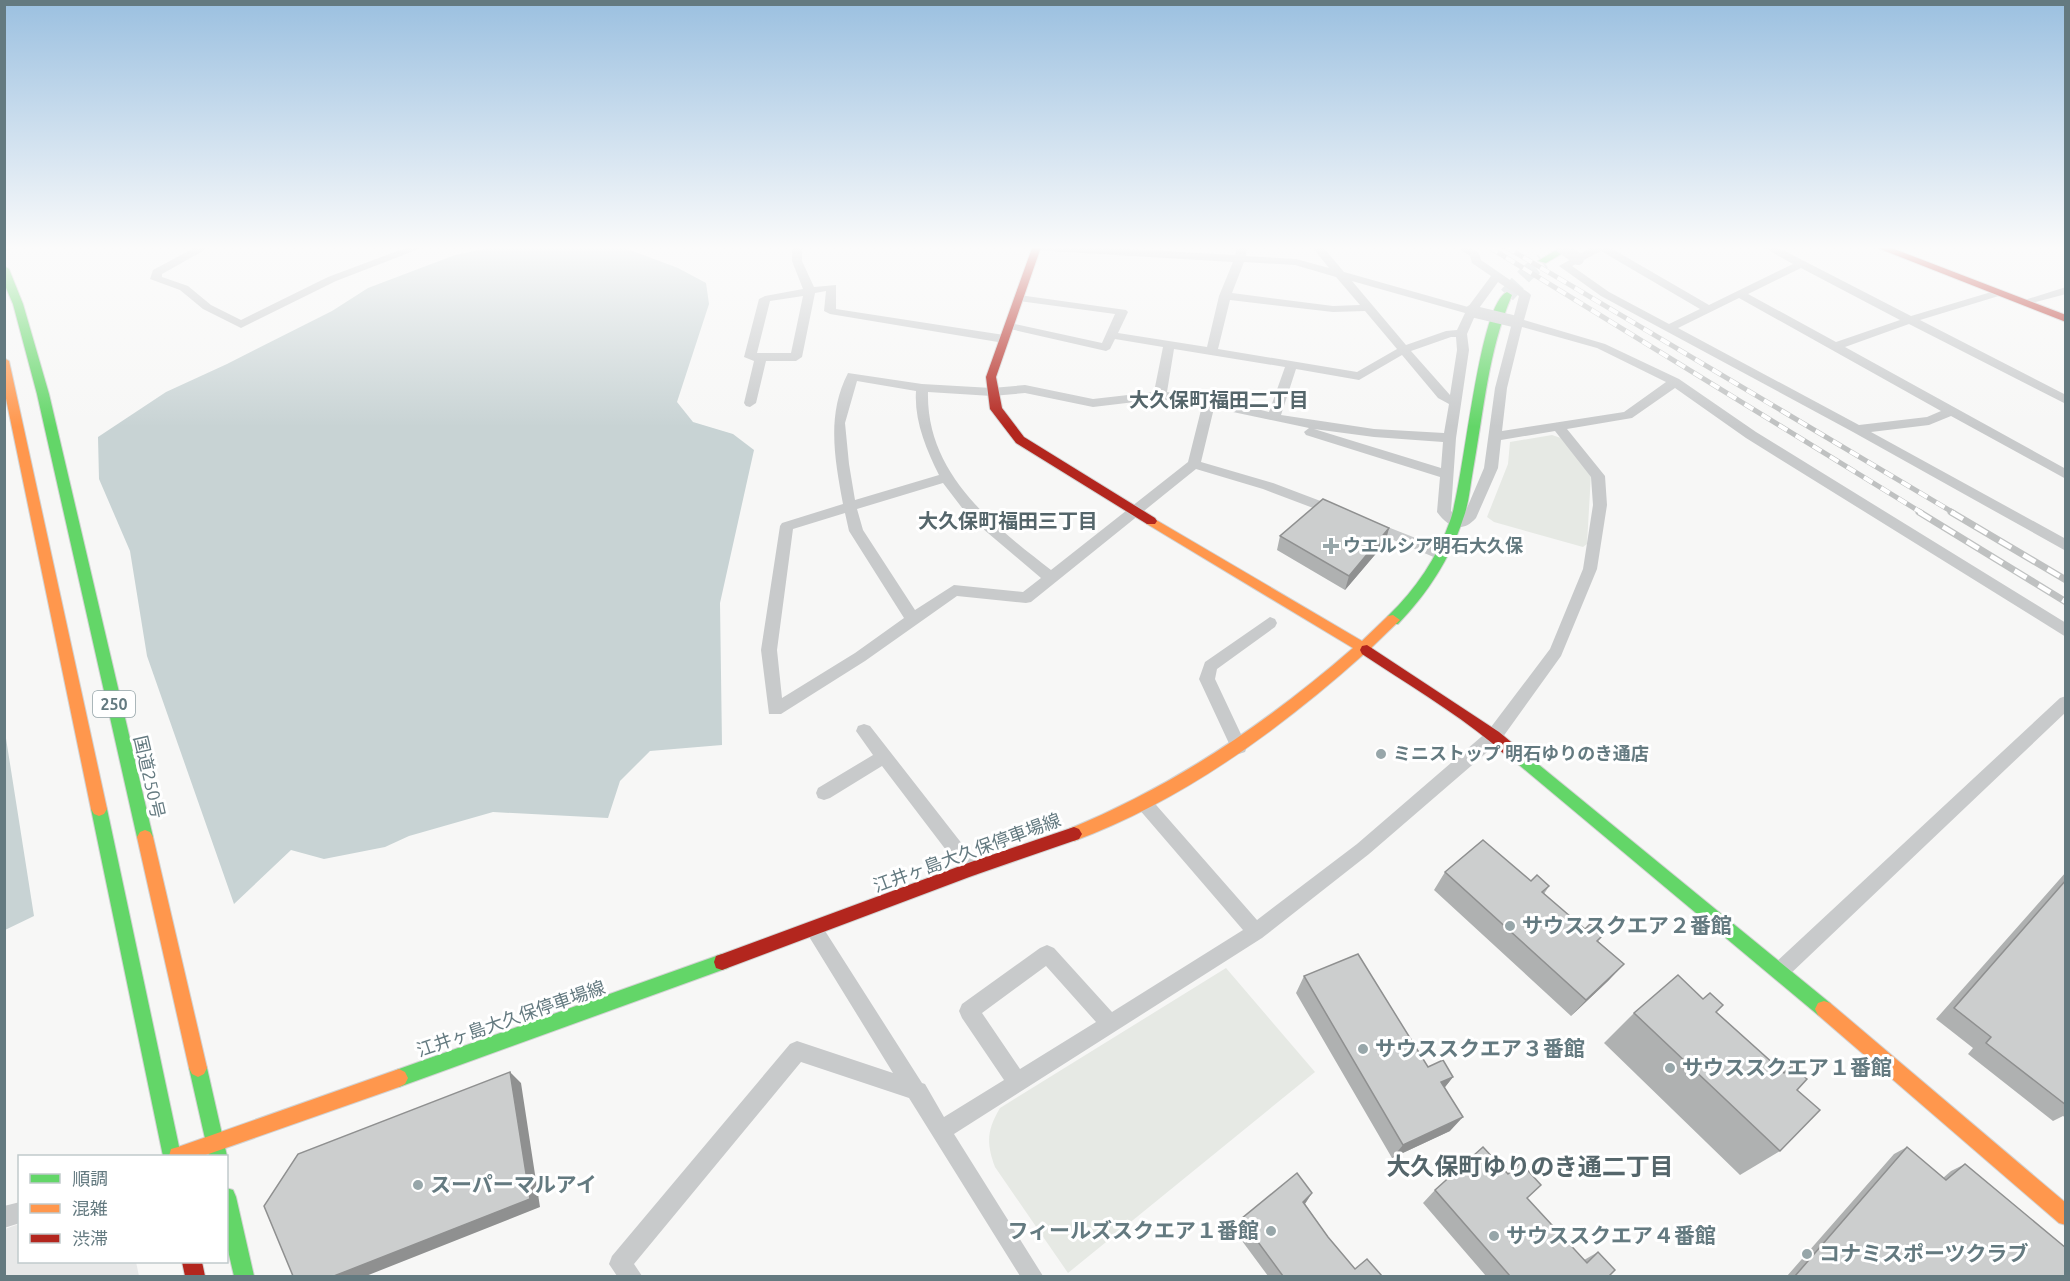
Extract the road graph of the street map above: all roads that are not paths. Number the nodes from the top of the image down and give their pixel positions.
1 (16, 307) edge
2 (207, 307) edge
3 (278, 307) edge
4 (763, 307) edge
5 (807, 307) edge
6 (830, 307) edge
7 (1016, 307) edge
8 (1084, 307) edge
9 (1222, 307) edge
10 (1315, 307) edge
11 (1456, 307) edge
12 (1474, 307) edge
13 (1502, 307) tunnel mouth
14 (1522, 307) tunnel mouth
15 (1629, 307) edge
16 (1704, 307) edge
17 (1712, 307) edge
18 (1762, 307) edge
19 (1882, 307) edge
20 (1948, 307) edge
21 (2036, 307) edge
22 (1369, 308) joint
23 (1708, 309) junction
24 (1471, 311) junction
25 (2066, 319) edge
26 (1517, 322) junction
27 (1911, 322) junction
28 (1669, 328) junction
29 (1007, 332) junction
30 (1461, 334) junction
31 (1112, 335) junction
32 (1169, 344) junction
33 (1834, 347) junction
34 (1212, 350) junction
35 (1403, 350) junction
36 (761, 358) junction
37 (4, 361) edge
38 (1293, 364) junction
39 (1675, 382) junction
40 (922, 388) junction
41 (992, 392) junction
42 (1160, 395) junction
43 (2066, 400) edge
44 (1209, 403) junction
45 (750, 404) dead end
46 (1456, 404) junction
47 (1950, 412) junction
48 (1274, 416) junction
49 (1292, 422) junction
50 (1559, 427) junction
51 (1857, 429) junction
52 (1497, 436) junction
53 (1450, 438) junction
54 (1194, 464) junction
55 (2064, 472) edge
56 (1446, 474) junction
57 (944, 478) junction
58 (850, 508) junction
59 (1136, 512) junction
60 (1456, 524) junction
61 (2066, 546) edge
62 (1441, 554) junction
63 (1050, 577) junction
64 (912, 619) junction
65 (1270, 622) dead end
66 (2066, 631) edge
67 (1364, 648) junction
68 (2066, 702) edge
69 (864, 731) dead end
70 (1494, 735) junction
71 (1239, 747) junction
72 (884, 758) junction
73 (824, 793) dead end
74 (1144, 803) junction
75 (971, 869) junction
76 (814, 929) junction
77 (1256, 932) junction
78 (1780, 971) junction
79 (1110, 1024) junction
80 (1017, 1082) junction
81 (918, 1091) junction
82 (942, 1130) junction
83 (214, 1142) junction
84 (172, 1155) edge
85 (181, 1155) edge
86 (218, 1155) edge
87 (228, 1206) edge
88 (2066, 1216) edge
89 (244, 1276) edge
90 (631, 1276) edge
91 (1032, 1276) edge

1 - 83 main road, 国道250号 / 250
2 - 3 street
4 - 36 street
5 - 36 street
6 - 29 street
7 - 29 main road
8 - 31 street
9 - 34 street
10 - 22 street
11 - 24 street
12 - 24 street
13 - 60 main road, 江井ヶ島大久保停車場線
14 - 26 street
15 - 28 street
16 - 23 street
17 - 23 street
18 - 33 street
19 - 27 street
20 - 27 street
21 - 25 main road
22 - 35 street
23 - 28 street
24 - 26 street, bridge
24 - 30 street
26 - 39 street
26 - 52 street
27 - 33 street
27 - 43 street
28 - 51 street
29 - 31 street
29 - 41 main road
30 - 35 street
30 - 46 street
31 - 32 street
32 - 34 street
32 - 42 street
33 - 47 street
34 - 38 street
35 - 38 street
35 - 46 street
36 - 45 street
37 - 84 main road, 250
38 - 48 street
39 - 50 street
39 - 66 street
40 - 41 street
40 - 57 street
40 - 58 street
41 - 42 street
41 - 59 main road
42 - 44 street
44 - 48 street
44 - 54 street
46 - 53 street
47 - 51 street
47 - 55 street
48 - 49 street
49 - 53 street
49 - 56 street
50 - 52 street
50 - 70 street
51 - 61 street
52 - 60 street
53 - 56 street
54 - 59 street
54 - 62 street
56 - 60 street
57 - 58 street
57 - 63 street
58 - 64 street
58 - 64 street
59 - 63 street
59 - 67 main road
60 - 62 main road, 江井ヶ島大久保停車場線
62 - 67 main road, 江井ヶ島大久保停車場線
63 - 64 street
65 - 71 street
67 - 70 main road
67 - 71 main road, 江井ヶ島大久保停車場線
68 - 78 street
69 - 72 street
70 - 77 street
70 - 78 main road
71 - 74 main road, 江井ヶ島大久保停車場線
72 - 73 street
72 - 75 street
74 - 75 main road, 江井ヶ島大久保停車場線
74 - 77 street
75 - 76 main road, 江井ヶ島大久保停車場線
76 - 81 street
76 - 83 main road, 江井ヶ島大久保停車場線
77 - 79 street
78 - 88 main road
79 - 80 street
79 - 80 street
80 - 82 street
81 - 82 street
81 - 90 street
82 - 91 street
83 - 85 main road, 江井ヶ島大久保停車場線
83 - 86 main road, 国道250号 / 250
87 - 89 main road

